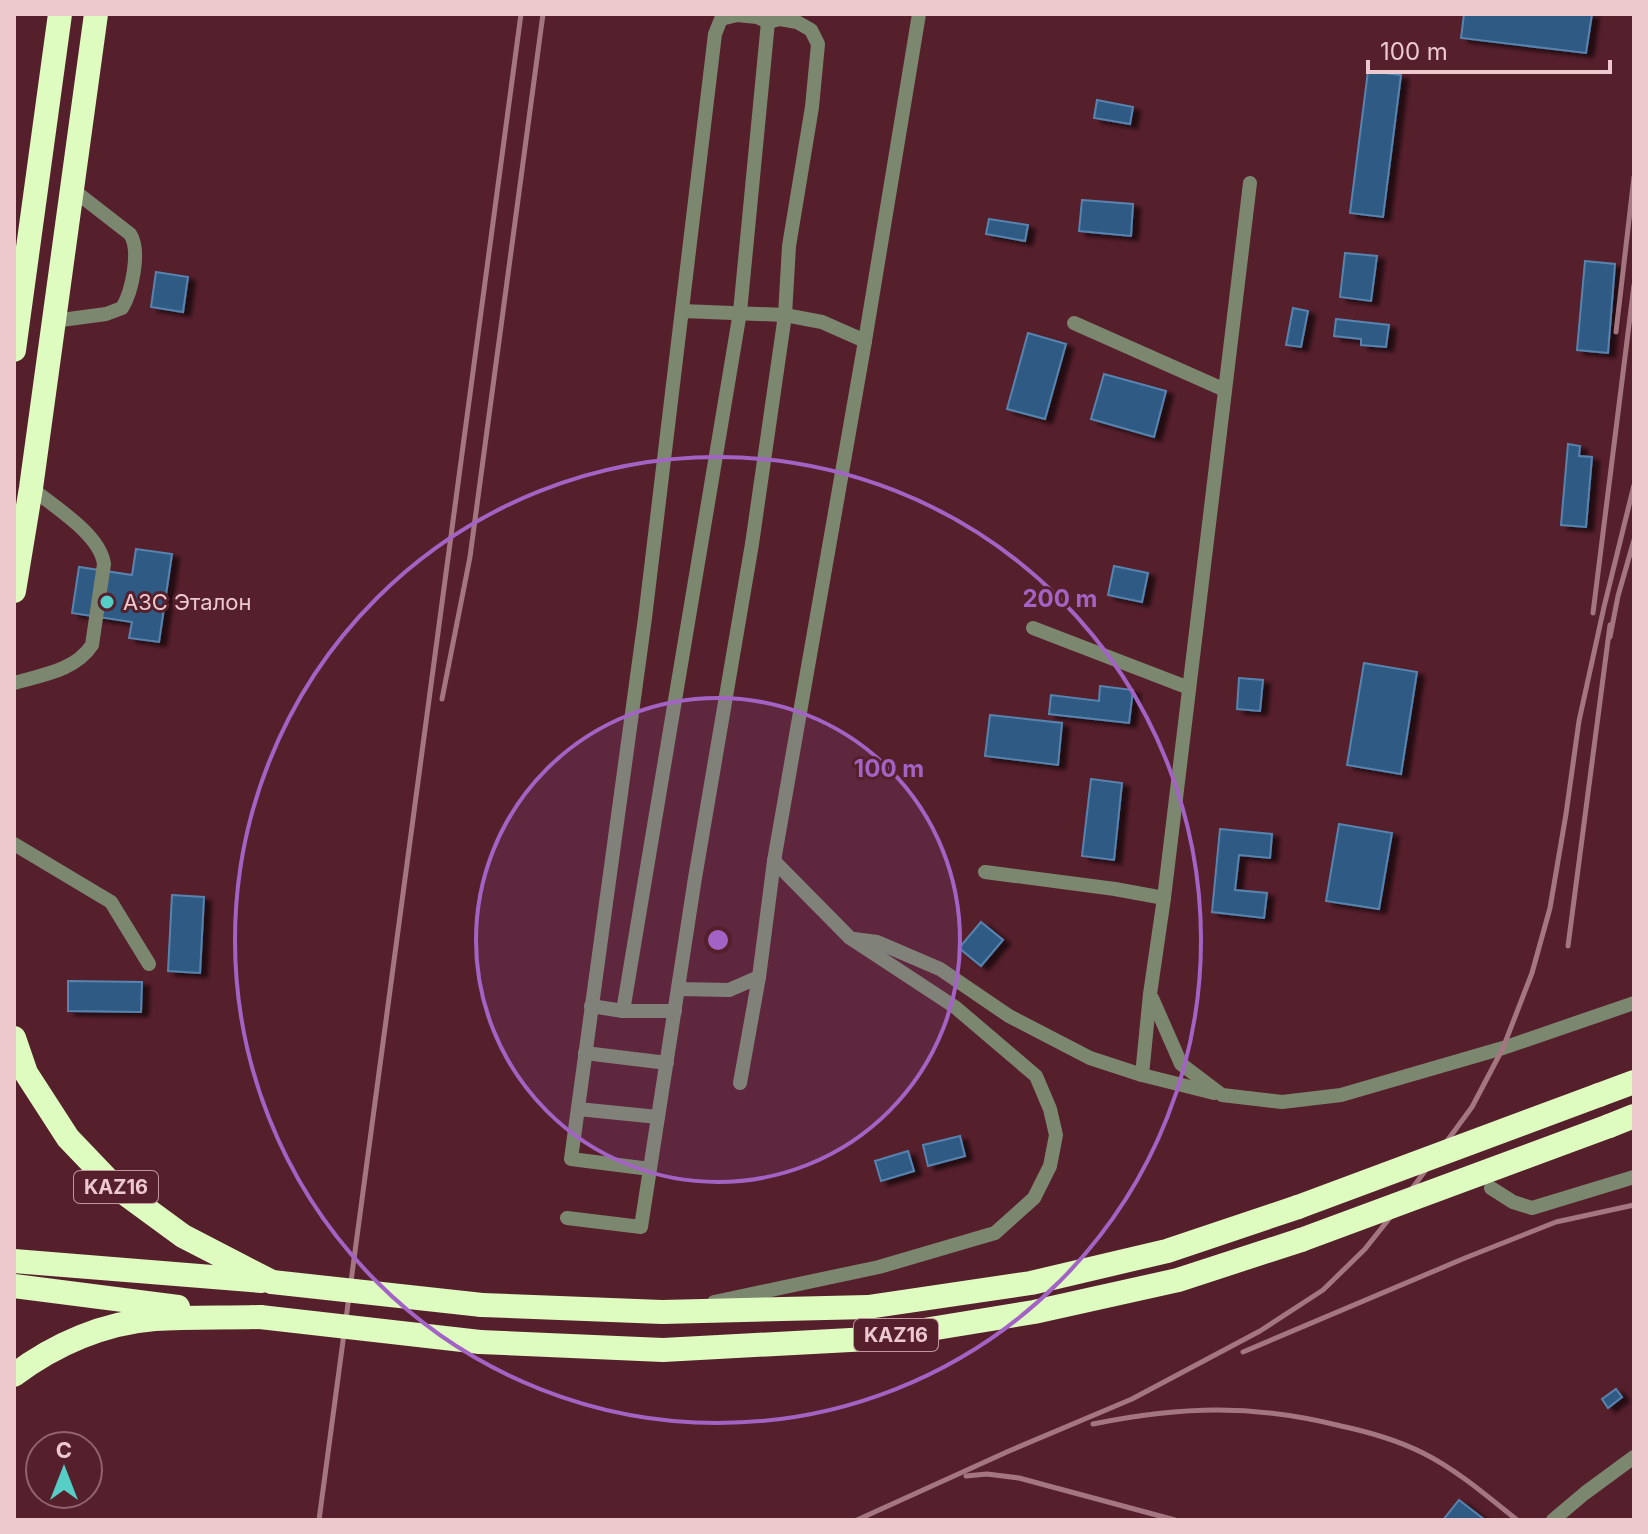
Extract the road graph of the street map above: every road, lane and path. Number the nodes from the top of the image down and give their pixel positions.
1 (60, 14) edge
2 (96, 14) edge
3 (919, 14) edge
4 (768, 22) junction
5 (1250, 183) dead end
6 (72, 189) junction
7 (682, 311) junction
8 (740, 312) junction
9 (785, 315) junction
10 (54, 321) junction
11 (1074, 323) dead end
12 (865, 341) junction
13 (14, 350) edge
14 (1225, 390) junction
15 (31, 488) junction
16 (14, 591) edge
17 (1033, 628) dead end
18 (14, 683) edge
19 (1189, 688) junction
20 (14, 844) edge
21 (774, 861) junction
22 (985, 872) dead end
23 (1164, 898) junction
24 (850, 938) junction
25 (149, 964) dead end
26 (759, 977) junction
27 (678, 989) junction
28 (1150, 994) junction
29 (1634, 1003) edge
30 (591, 1006) junction
31 (623, 1011) junction
32 (675, 1011) junction
33 (14, 1038) edge
34 (585, 1053) junction
35 (667, 1063) junction
36 (1142, 1075) junction
37 (1634, 1082) edge
38 (740, 1083) dead end
39 (1222, 1095) junction
40 (578, 1109) junction
41 (1634, 1116) edge
42 (658, 1117) junction
43 (650, 1169) junction
44 (1634, 1177) edge
45 (1491, 1188) dead end
46 (567, 1218) dead end
47 (14, 1261) edge
48 (272, 1282) junction
49 (14, 1286) edge
50 (662, 1312) junction
51 (260, 1317) junction
52 (14, 1375) edge
53 (1634, 1457) edge
54 (1553, 1520) edge

1 - 13 highway
2 - 6 highway
3 - 12 street
4 - 7 street
4 - 8 street
4 - 9 street
5 - 14 street
6 - 10 highway
6 - 10 street
7 - 8 street
7 - 30 street
8 - 9 street
8 - 31 street
9 - 12 street
9 - 27 street
10 - 15 highway
11 - 14 street
12 - 21 street
14 - 19 street
15 - 16 highway
15 - 18 street
17 - 19 street
19 - 23 street
20 - 25 street
21 - 24 street
21 - 26 street
22 - 23 street
23 - 28 street
24 - 36 street
24 - 50 street
26 - 27 street
26 - 38 street
27 - 32 street
28 - 36 street
28 - 39 street
29 - 39 street
30 - 31 street
30 - 34 street
31 - 32 street
32 - 35 street
33 - 48 highway, KAZ16
34 - 35 street
34 - 40 street
35 - 42 street
36 - 39 street
37 - 50 highway, KAZ16, bridge
40 - 42 street
40 - 43 street
41 - 51 highway, KAZ16, bridge
42 - 43 street
43 - 46 street
44 - 45 street
47 - 48 highway, KAZ16
48 - 50 highway, KAZ16, bridge
49 - 51 highway, KAZ16
51 - 52 highway, KAZ16
53 - 54 street

